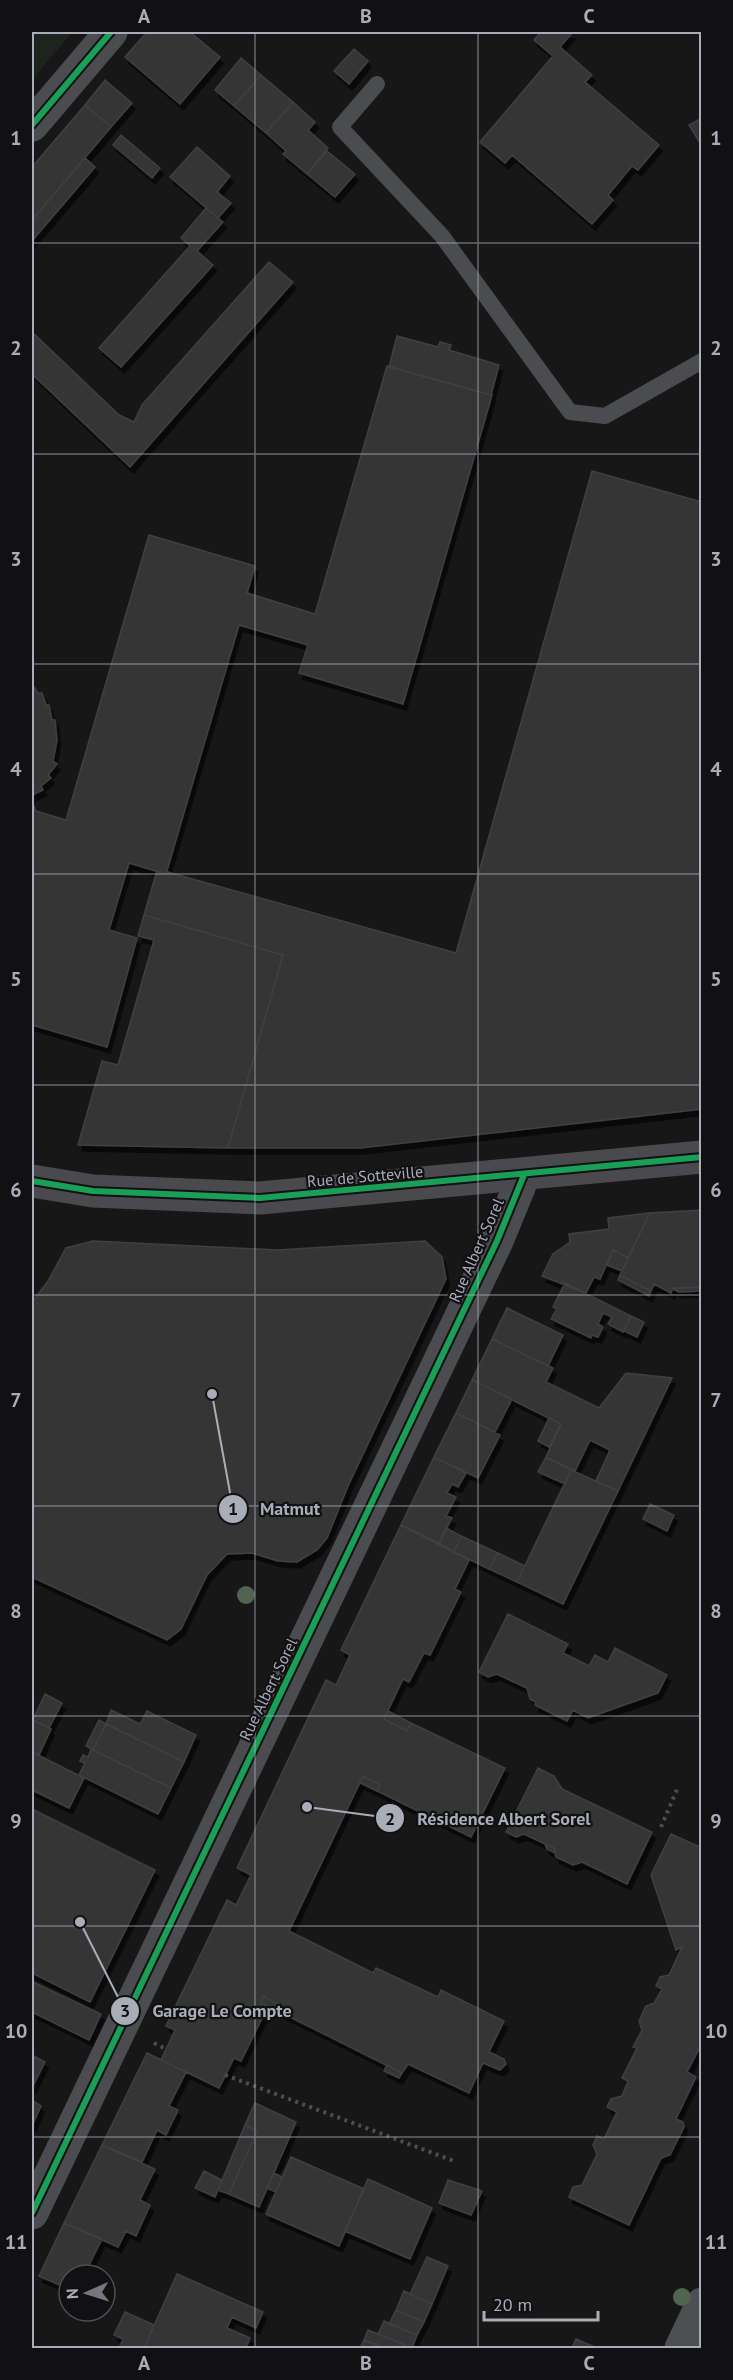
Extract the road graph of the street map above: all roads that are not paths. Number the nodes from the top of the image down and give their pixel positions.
1 (111, 32) edge
2 (377, 84) dead end
3 (32, 125) edge
4 (702, 361) edge
5 (702, 1156) edge
6 (524, 1175) junction
7 (32, 1181) edge
8 (32, 2212) edge
9 (702, 2304) edge
10 (681, 2349) edge

1 - 3 street
2 - 4 lane
5 - 6 street, Rue de Sotteville
6 - 7 street, Rue de Sotteville
6 - 8 street, Rue Albert Sorel
9 - 10 main road

